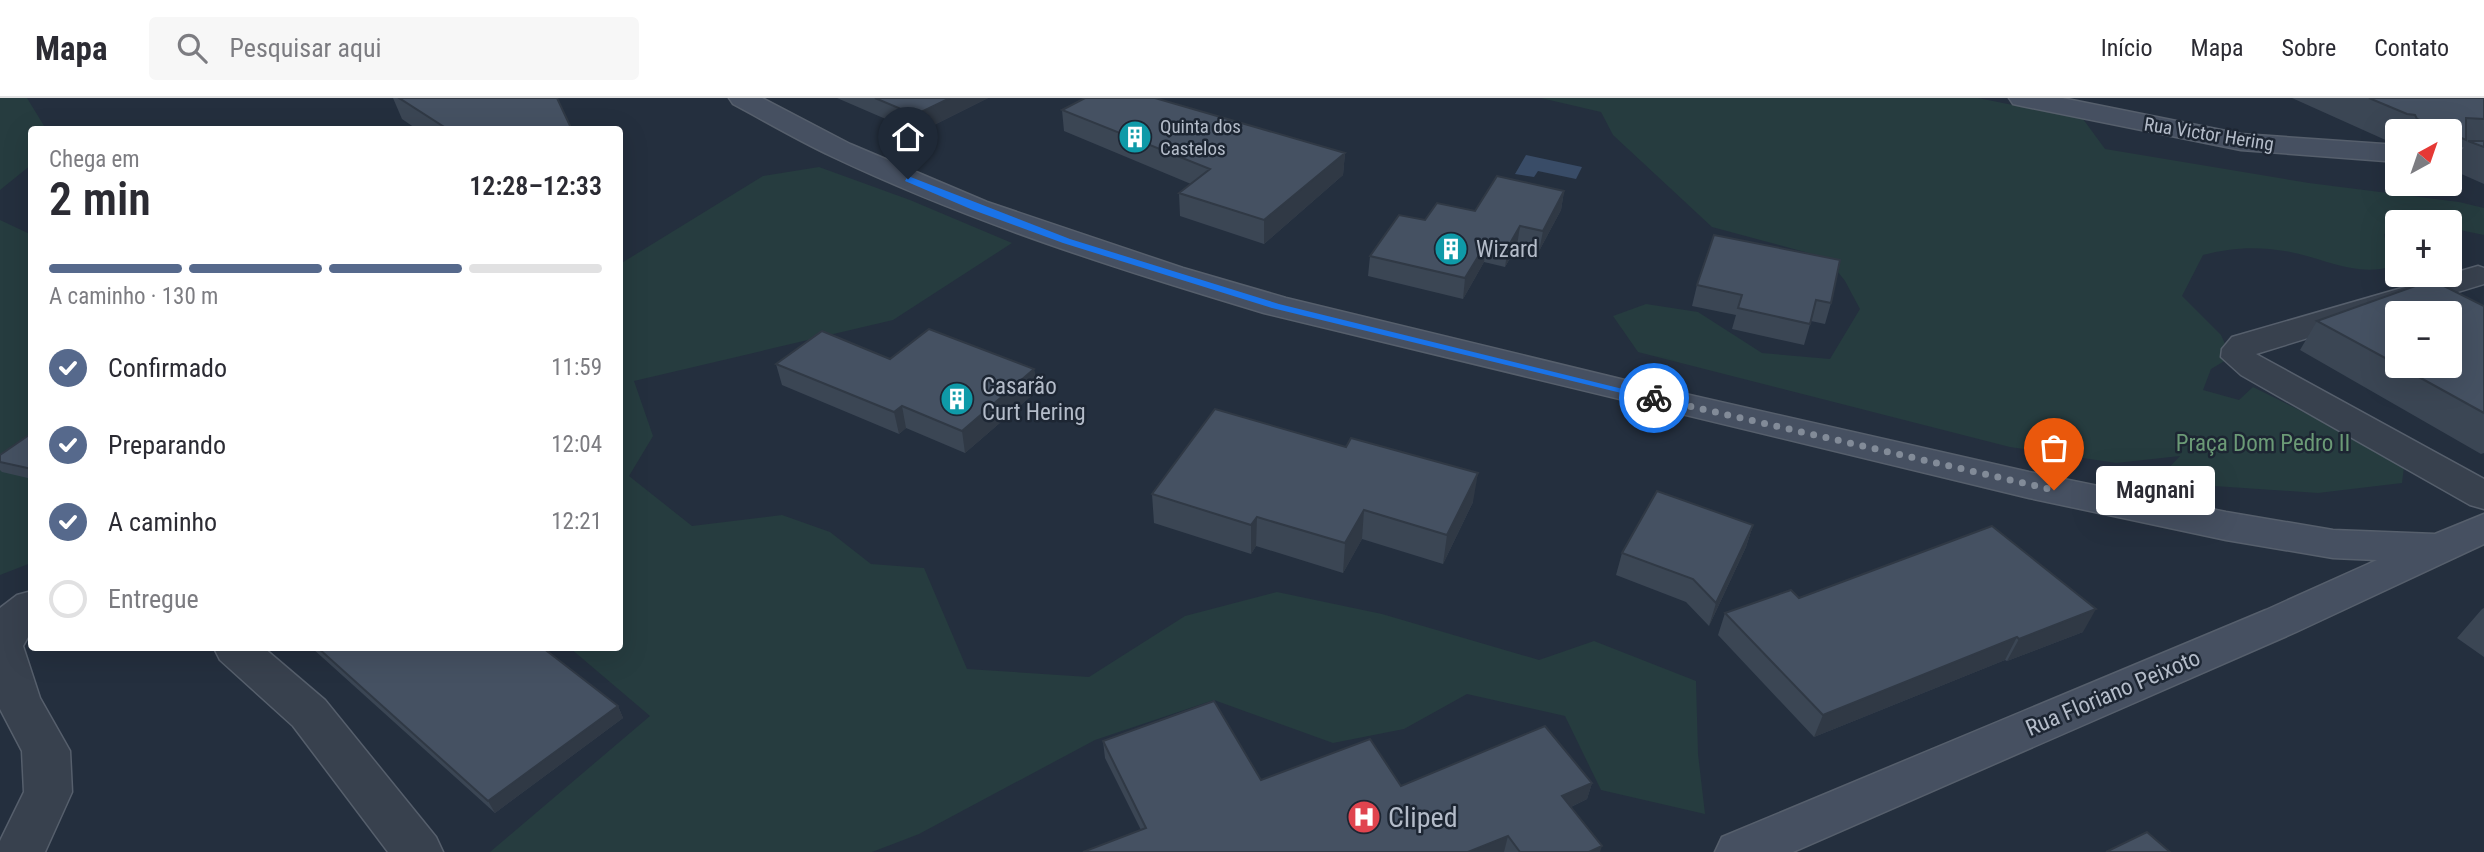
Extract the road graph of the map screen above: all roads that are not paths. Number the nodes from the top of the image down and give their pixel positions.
1 (742, 98) edge
2 (2022, 98) edge
3 (2385, 153) edge
4 (2462, 158) edge
5 (2484, 159) edge
6 (2478, 276) dead end
7 (2483, 522) edge
8 (2437, 548) junction
9 (28, 609) edge
10 (239, 651) edge
11 (20, 852) edge
12 (418, 852) edge
13 (1740, 852) edge

1 - 8 street
2 - 3 street, Rua Victor Hering
4 - 5 street
6 - 7 street
7 - 8 street, Rua Floriano Peixoto
8 - 13 street, Rua Floriano Peixoto
9 - 11 street
10 - 12 street

